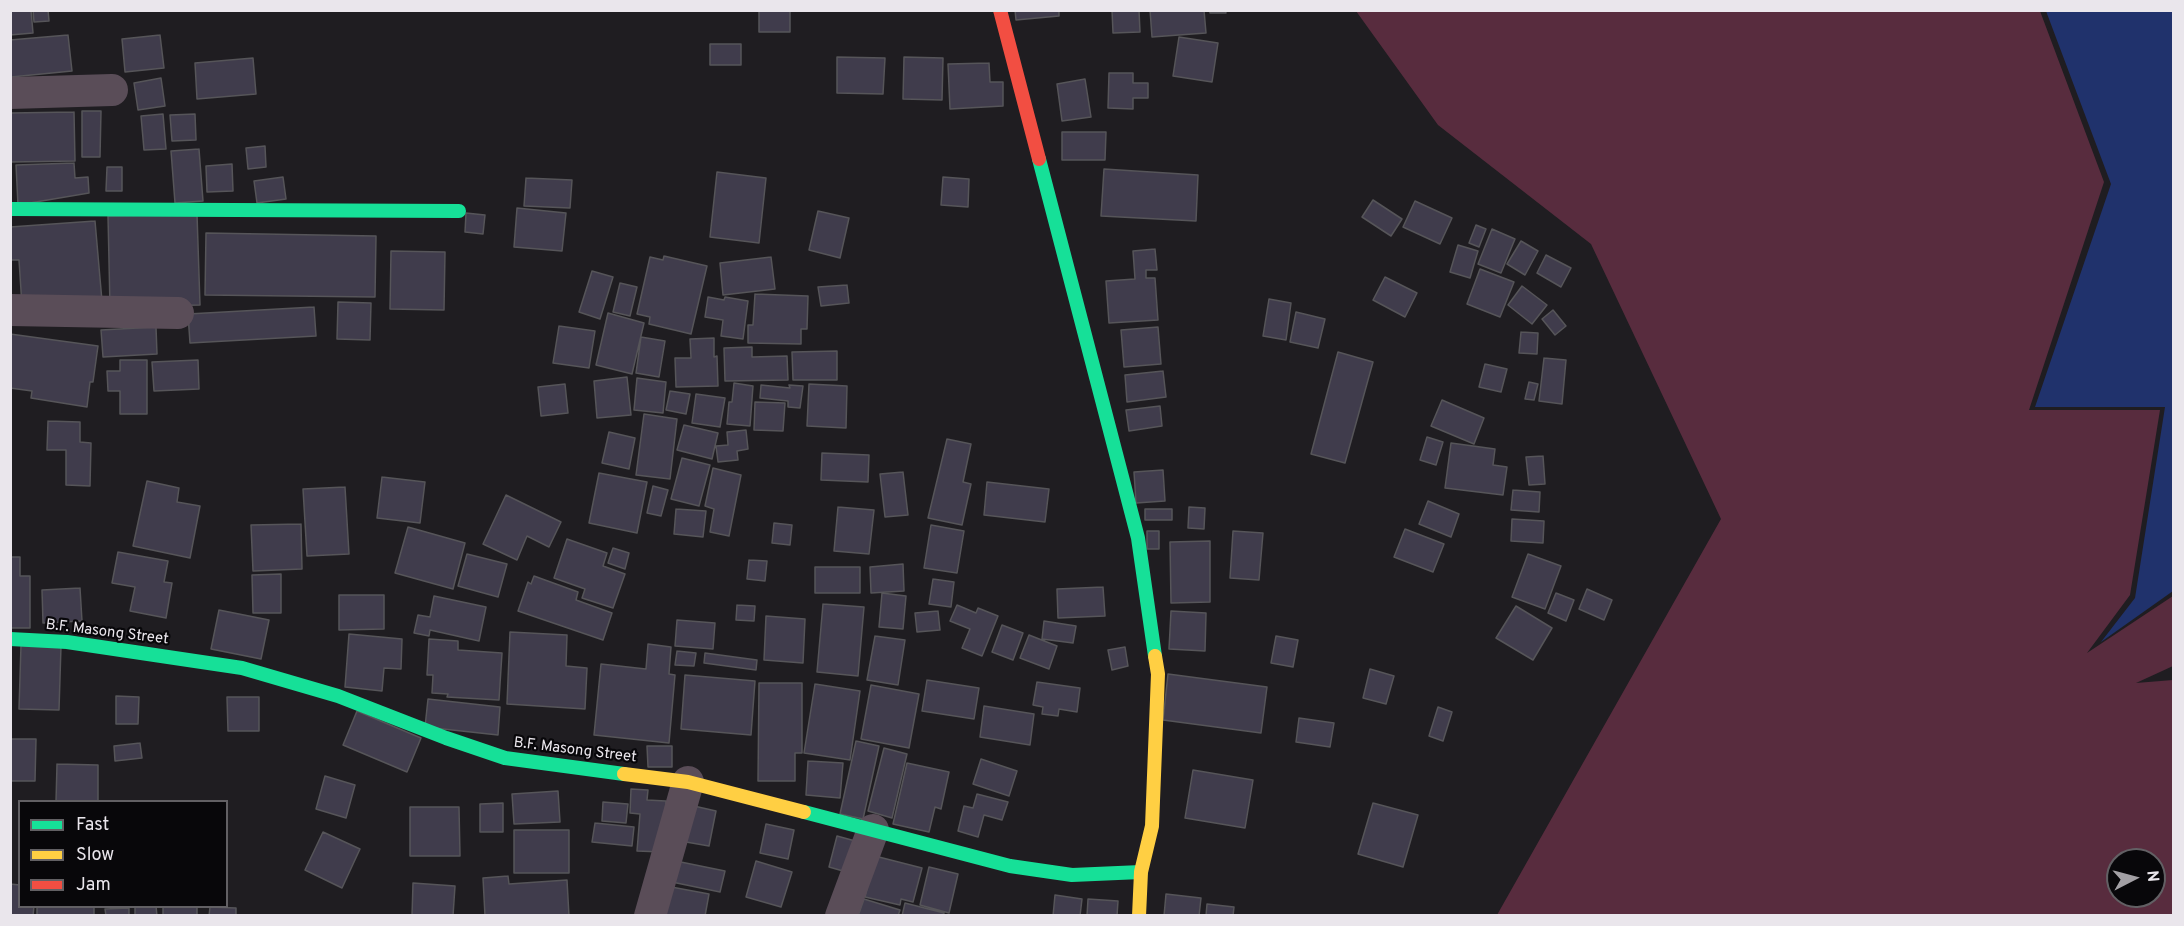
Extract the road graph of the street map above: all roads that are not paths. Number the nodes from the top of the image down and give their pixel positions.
1 (1000, 10) edge
2 (112, 90) dead end
3 (10, 93) edge
4 (10, 209) edge
5 (459, 211) dead end
6 (10, 310) edge
7 (178, 313) dead end
8 (10, 639) edge
9 (688, 782) junction
10 (873, 830) junction
11 (1141, 872) junction
12 (650, 915) edge
13 (841, 915) edge
14 (1139, 915) edge

1 - 11 street
2 - 3 street
4 - 5 street
6 - 7 street
8 - 9 street, B.F. Masong Street
9 - 10 street, B.F. Masong Street
9 - 12 street
10 - 11 street, B.F. Masong Street
10 - 13 street
11 - 14 street

